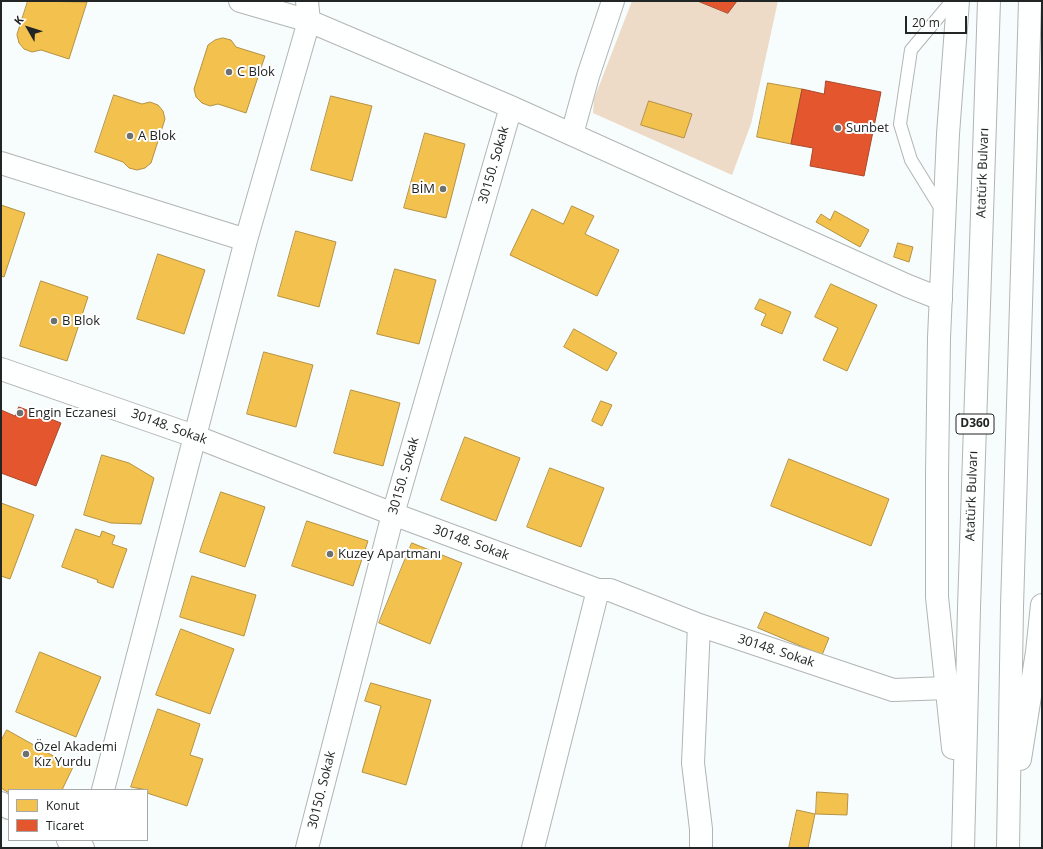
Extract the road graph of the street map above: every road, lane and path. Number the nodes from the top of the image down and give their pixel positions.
1 (240, 1) edge
2 (613, 1) edge
3 (952, 1) edge
4 (958, 1) edge
5 (989, 1) edge
6 (1030, 1) edge
7 (308, 11) edge
8 (511, 107) junction
9 (572, 134) junction
10 (1, 163) edge
11 (945, 215) junction
12 (246, 240) junction
13 (941, 299) junction
14 (1, 369) edge
15 (194, 436) junction
16 (393, 514) junction
17 (598, 590) junction
18 (1042, 605) edge
19 (698, 625) junction
20 (947, 688) junction
21 (103, 789) edge
22 (70, 841) edge
23 (963, 842) edge
24 (1008, 842) edge
25 (83, 848) edge
26 (307, 848) edge
27 (533, 848) edge
28 (701, 848) edge

1 - 7 main road
2 - 9 main road
3 - 11 lane
4 - 11 main road
5 - 23 main road, Atatürk Bulvarı / D360
6 - 24 main road
7 - 8 main road
7 - 12 main road
8 - 9 main road
8 - 16 main road, 30150. Sokak
9 - 13 main road
10 - 12 main road
11 - 13 main road
12 - 15 main road
13 - 20 main road
14 - 15 main road, 30148. Sokak
15 - 16 main road, 30148. Sokak
15 - 21 main road
16 - 17 main road, 30148. Sokak
16 - 26 main road, 30150. Sokak
17 - 19 main road, 30148. Sokak
17 - 27 main road
18 - 24 main road
19 - 20 main road, 30148. Sokak
19 - 28 main road
20 - 23 main road
22 - 25 main road

